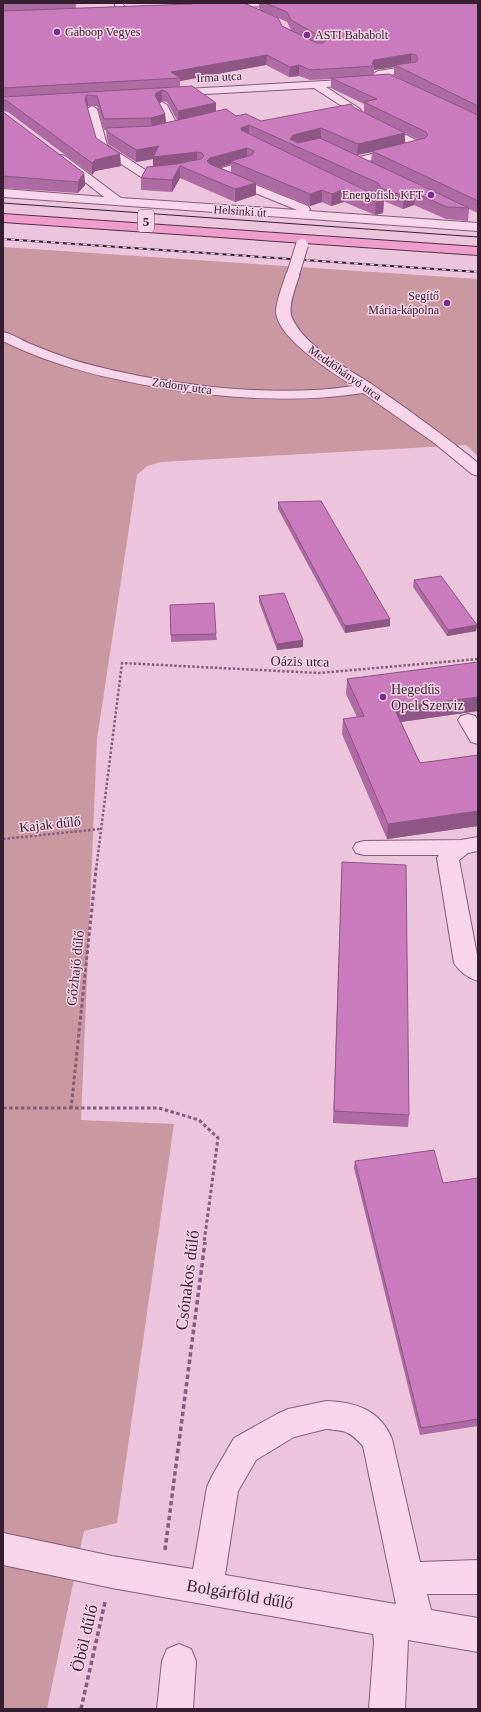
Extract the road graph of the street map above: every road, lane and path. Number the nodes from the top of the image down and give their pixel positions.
1 (268, 3) edge
2 (234, 5) junction
3 (204, 6) edge
4 (255, 14) edge
5 (411, 69) edge
6 (390, 80) junction
7 (315, 84) junction
8 (159, 93) edge
9 (417, 93) edge
10 (162, 105) edge
11 (92, 109) edge
12 (356, 110) junction
13 (337, 114) edge
14 (159, 131) edge
15 (52, 152) edge
16 (247, 164) edge
17 (369, 168) edge
18 (183, 171) edge
19 (145, 175) junction
20 (136, 183) dead end
21 (126, 191) dead end
22 (3, 193) edge
23 (116, 200) junction
24 (387, 208) edge
25 (3, 211) edge
26 (322, 217) junction
27 (3, 218) edge
28 (427, 224) junction
29 (478, 228) edge
30 (289, 230) junction
31 (325, 233) junction
32 (303, 242) junction
33 (478, 244) edge
34 (478, 251) edge
35 (3, 336) edge
36 (367, 388) junction
37 (478, 471) edge
38 (478, 659) edge
39 (122, 663) joint
40 (468, 720) dead end
41 (478, 738) edge
42 (100, 829) junction
43 (3, 839) edge
44 (470, 845) edge
45 (364, 848) dead end
46 (478, 972) edge
47 (3, 1108) edge
48 (71, 1109) junction
49 (3, 1549) edge
50 (112, 1572) junction
51 (478, 1577) edge
52 (406, 1579) junction
53 (161, 1580) junction
54 (206, 1588) junction
55 (403, 1622) junction
56 (478, 1635) edge
57 (180, 1661) dead end
58 (81, 1709) edge
59 (175, 1709) edge
60 (388, 1709) edge

1 - 2 street
2 - 3 street
2 - 4 street
5 - 6 street
6 - 7 street, Irma utca
6 - 9 street
7 - 8 street, Irma utca
7 - 12 street
10 - 14 street
11 - 19 street
12 - 13 street
12 - 17 street
15 - 23 street
16 - 26 street
18 - 19 street
19 - 20 street
21 - 23 street
22 - 23 street, Helsinki út
23 - 26 street, Helsinki út
24 - 28 street
25 - 30 main road, Helsinki út / 5
26 - 28 street, Helsinki út
27 - 32 main road, Helsinki út / 5
28 - 29 street, Helsinki út
30 - 31 main road, Helsinki út / 5
30 - 32 main road
31 - 32 main road
31 - 33 main road, Helsinki út / 5
32 - 34 main road, Helsinki út / 5
32 - 36 street, Meddőhányó utca, bridge
35 - 36 street, Zodony utca
36 - 37 street, Meddőhányó utca
38 - 39 path, Oázis utca
39 - 42 path, Gőzhajó dűlő
40 - 41 street
42 - 43 path, Kajak dűlő
42 - 48 path, Gőzhajó dűlő
44 - 45 street
44 - 46 street
47 - 48 path
48 - 53 path, Csónakos dűlő
49 - 50 street, Bolgárföld dűlő
50 - 53 street, Bolgárföld dűlő
50 - 58 path, Öböl dűlő
51 - 52 street
52 - 54 street
52 - 55 street
53 - 54 street, Bolgárföld dűlő
54 - 55 street, Bolgárföld dűlő
55 - 56 street, Bolgárföld dűlő
55 - 60 street
57 - 59 street

